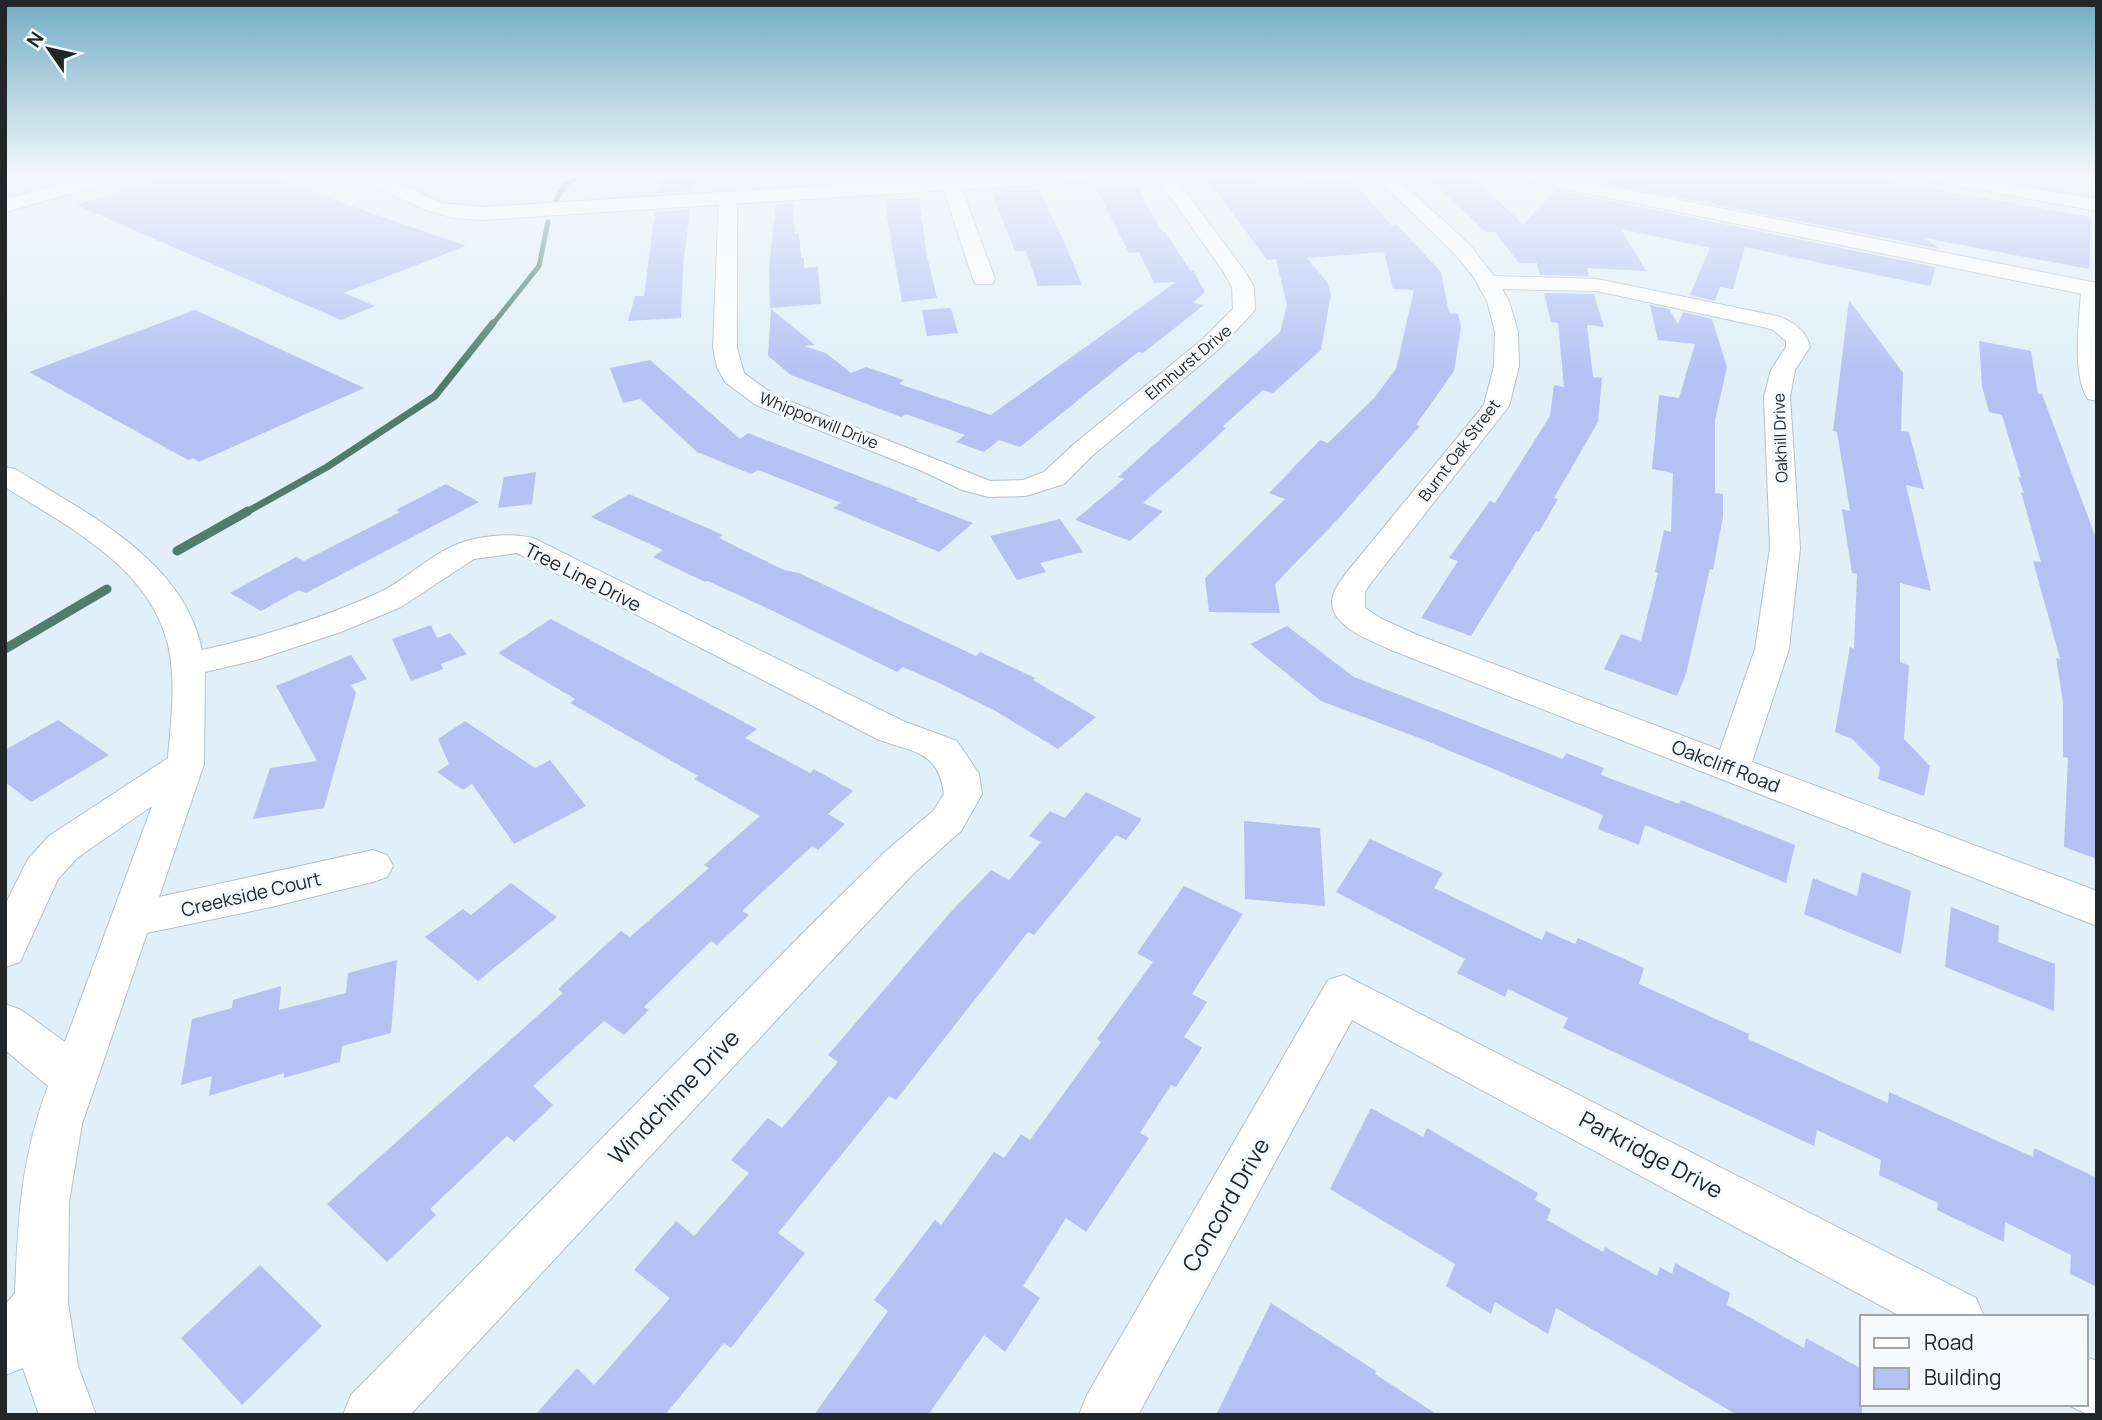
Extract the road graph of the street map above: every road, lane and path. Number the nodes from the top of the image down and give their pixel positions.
1 (727, 241) edge
2 (971, 241) edge
3 (1213, 241) edge
4 (1453, 241) edge
5 (1856, 241) edge
6 (984, 279) dead end
7 (1491, 282) junction
8 (2094, 289) edge
9 (2097, 394) edge
10 (5, 475) edge
11 (1039, 485) joint
12 (1356, 620) joint
13 (187, 665) junction
14 (186, 764) junction
15 (1732, 768) junction
16 (960, 774) joint
17 (373, 866) dead end
18 (2097, 909) edge
19 (130, 920) junction
20 (5, 949) edge
21 (1345, 994) joint
22 (5, 1024) edge
23 (73, 1079) junction
24 (41, 1303) junction
25 (1952, 1315) edge
26 (5, 1348) edge
27 (68, 1415) edge
28 (371, 1415) edge
29 (1107, 1415) edge

1 - 11 street, Whipporwill Drive
2 - 6 street
3 - 11 street, Elmhurst Drive
4 - 7 street, Burnt Oak Street
5 - 8 street
7 - 12 street, Burnt Oak Street
7 - 15 street, Oakhill Drive
8 - 9 street
10 - 13 street
12 - 15 street, Oakcliff Road
13 - 14 street
13 - 16 street, Tree Line Drive
14 - 19 street
14 - 20 street
15 - 18 street, Oakcliff Road
16 - 28 street, Windchime Drive
17 - 19 street, Creekside Court
19 - 23 street
21 - 25 street, Parkridge Drive
21 - 29 street, Concord Drive
22 - 23 street
23 - 24 street
24 - 26 street
24 - 27 street

